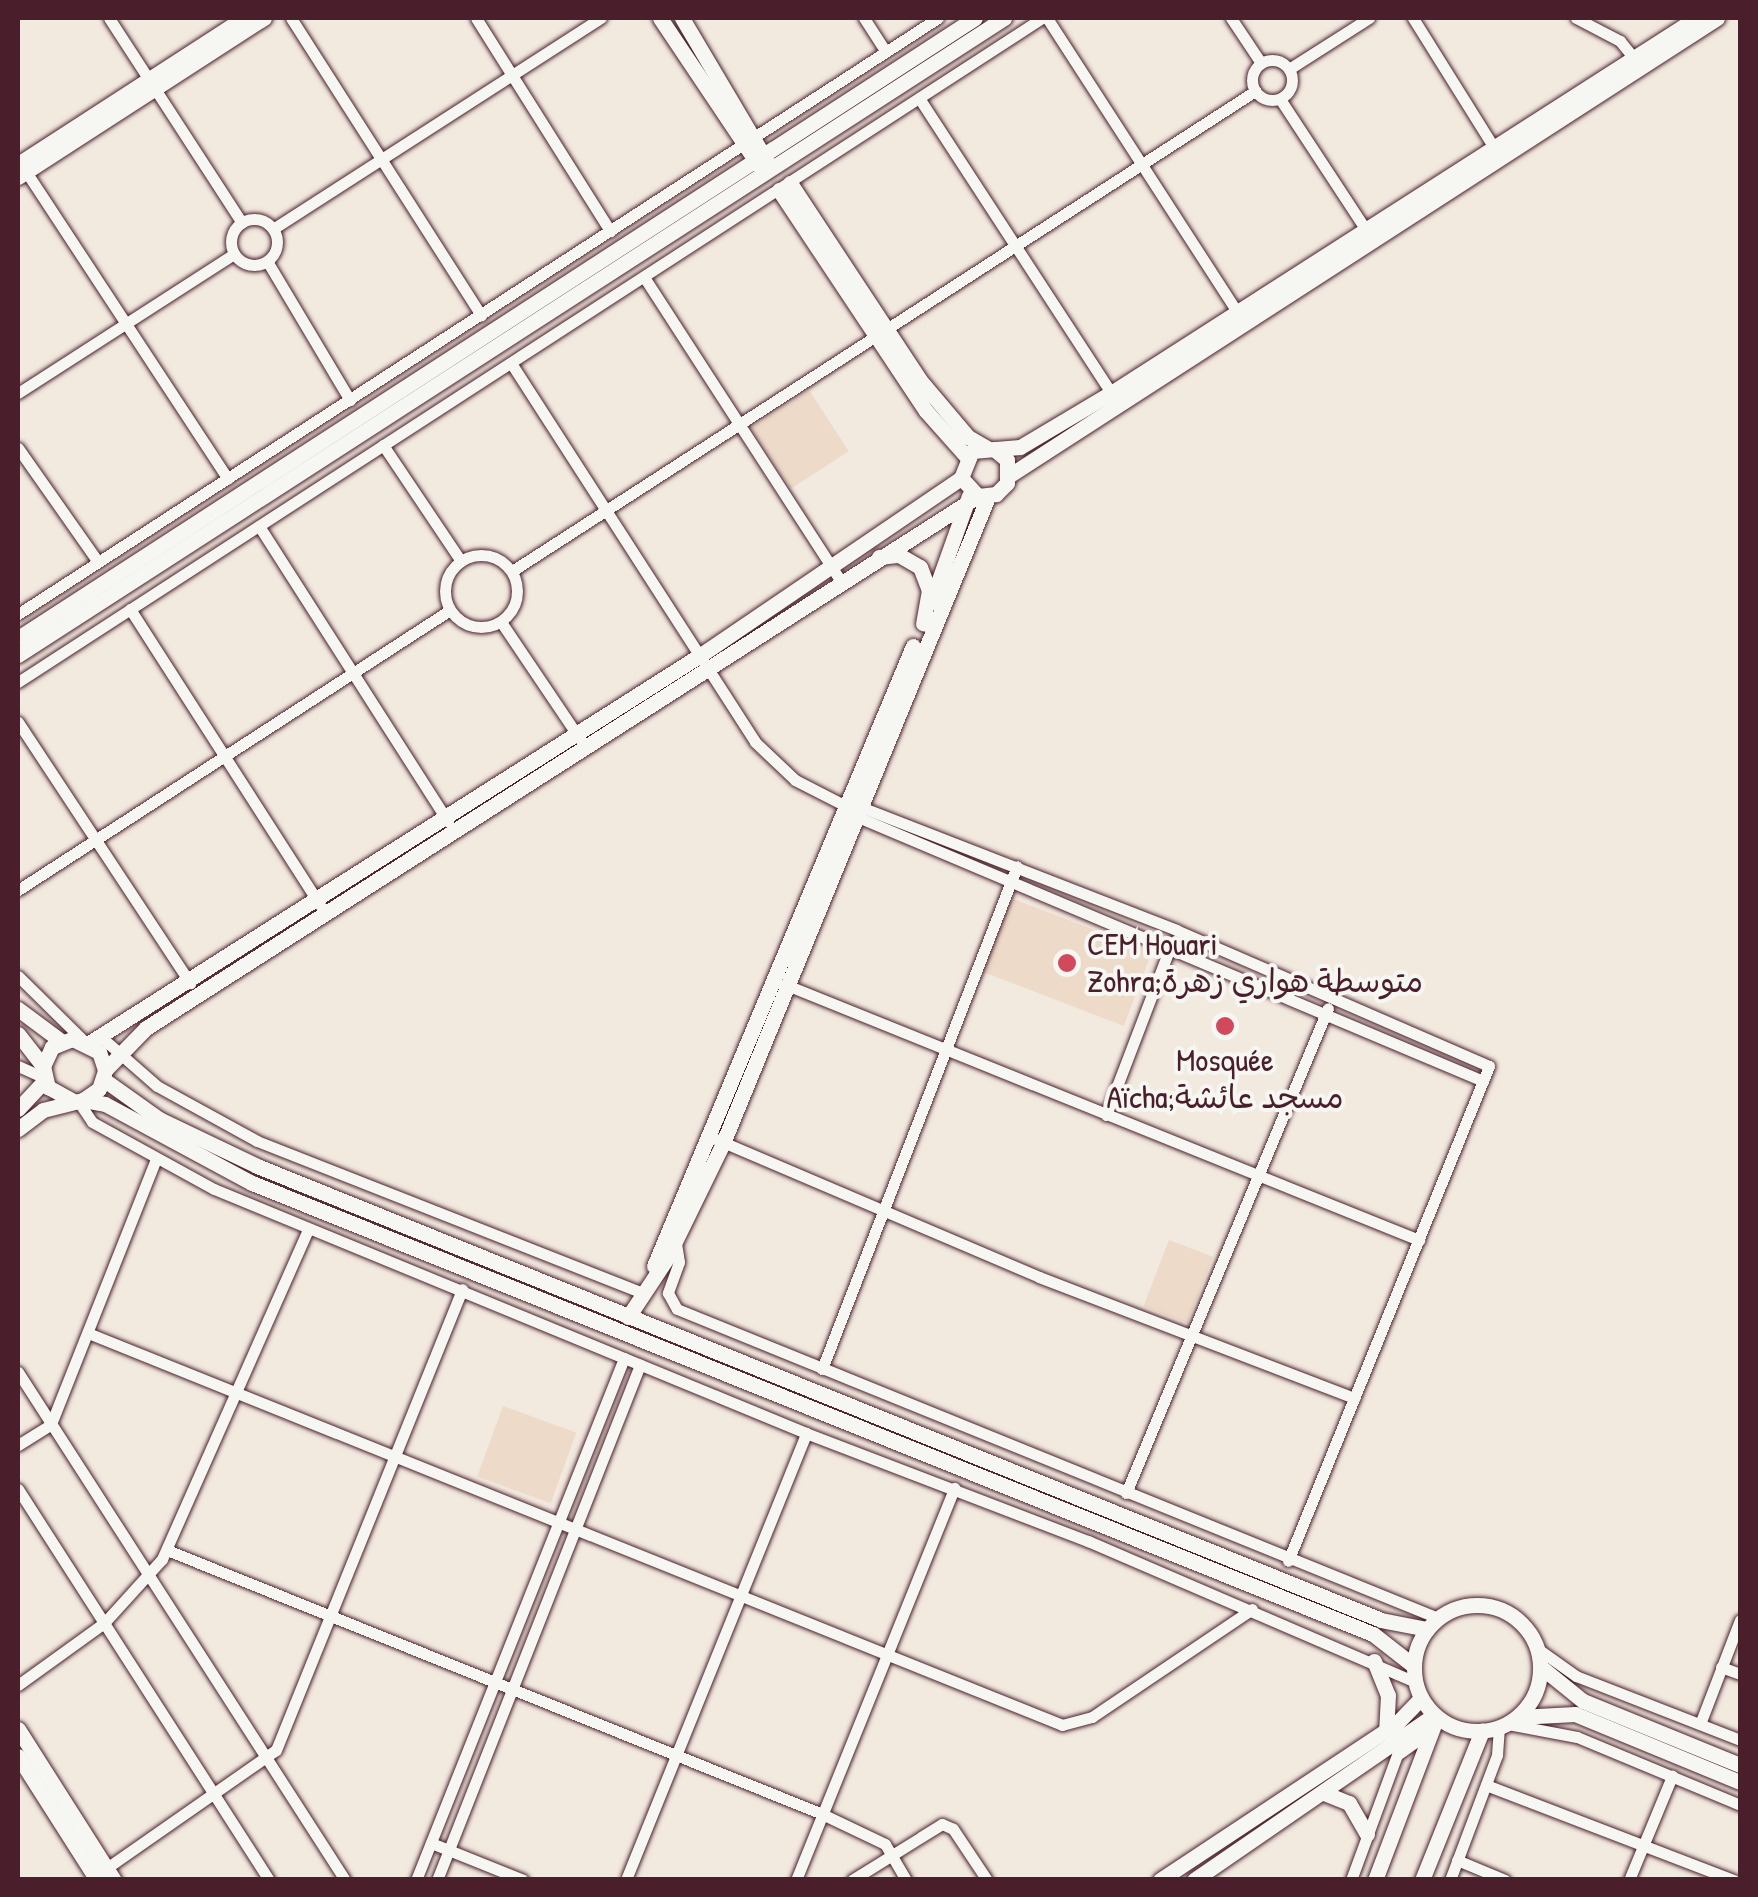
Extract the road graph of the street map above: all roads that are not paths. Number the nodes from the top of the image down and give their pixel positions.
1 (109, 18) edge
2 (244, 18) edge
3 (264, 18) edge
4 (291, 18) edge
5 (476, 18) edge
6 (601, 18) edge
7 (660, 18) edge
8 (682, 18) edge
9 (864, 18) edge
10 (938, 18) edge
11 (975, 18) edge
12 (1004, 18) edge
13 (1045, 18) edge
14 (1231, 18) edge
15 (1370, 18) edge
16 (1413, 18) edge
17 (1576, 18) edge
18 (1596, 18) edge
19 (1696, 18) edge
20 (1716, 18) edge
21 (1606, 31) junction
22 (886, 52) junction
23 (1637, 62) junction
24 (1261, 63) junction
25 (1290, 69) junction
26 (513, 74) junction
27 (154, 83) junction
28 (1255, 92) junction
29 (919, 98) junction
30 (1280, 99) junction
31 (749, 141) junction
32 (1497, 153) junction
33 (759, 157) junction
34 (380, 160) junction
35 (1144, 163) junction
36 (20, 167) edge
37 (767, 172) junction
38 (784, 186) junction
39 (242, 223) junction
40 (273, 229) junction
41 (1366, 230) junction
42 (610, 231) junction
43 (1016, 247) junction
44 (234, 254) junction
45 (266, 261) junction
46 (644, 277) junction
47 (1237, 312) junction
48 (481, 314) junction
49 (124, 324) junction
50 (881, 335) junction
51 (511, 363) junction
52 (18, 394) edge
53 (1111, 394) junction
54 (350, 400) junction
55 (738, 426) junction
56 (384, 445) junction
57 (18, 448) edge
58 (990, 448) junction
59 (966, 456) junction
60 (1010, 475) junction
61 (228, 478) junction
62 (973, 492) junction
63 (608, 508) junction
64 (259, 526) junction
65 (871, 560) junction
66 (98, 562) junction
67 (461, 562) junction
68 (512, 571) junction
69 (836, 574) junction
70 (130, 609) junction
71 (450, 610) junction
72 (18, 614) edge
73 (501, 622) junction
74 (923, 623) junction
75 (18, 638) edge
76 (18, 655) edge
77 (706, 659) junction
78 (352, 673) junction
79 (18, 682) edge
80 (18, 722) edge
81 (580, 740) junction
82 (224, 756) junction
83 (855, 810) junction
84 (449, 824) junction
85 (96, 841) junction
86 (1017, 866) junction
87 (1010, 884) junction
88 (18, 890) edge
89 (321, 907) junction
90 (1176, 930) junction
91 (1170, 948) junction
92 (18, 976) edge
93 (190, 983) junction
94 (782, 983) junction
95 (1331, 997) junction
96 (18, 1009) edge
97 (1327, 1011) junction
98 (18, 1034) edge
99 (91, 1040) junction
100 (62, 1041) junction
101 (946, 1049) junction
102 (117, 1054) junction
103 (18, 1066) edge
104 (44, 1075) junction
105 (104, 1075) junction
106 (1483, 1081) junction
107 (78, 1100) junction
108 (18, 1110) edge
109 (1106, 1115) junction
110 (18, 1129) edge
111 (717, 1140) junction
112 (156, 1160) junction
113 (1254, 1175) junction
114 (883, 1210) junction
115 (308, 1229) junction
116 (1420, 1240) junction
117 (676, 1242) junction
118 (462, 1289) junction
119 (644, 1293) junction
120 (628, 1317) junction
121 (88, 1332) junction
122 (1190, 1336) junction
123 (624, 1358) junction
124 (640, 1365) junction
125 (822, 1369) junction
126 (18, 1372) edge
127 (236, 1395) junction
128 (1355, 1398) junction
129 (51, 1424) junction
130 (806, 1433) junction
131 (18, 1445) edge
132 (395, 1455) junction
133 (954, 1488) junction
134 (18, 1489) edge
135 (1126, 1493) junction
136 (560, 1522) junction
137 (576, 1528) junction
138 (167, 1550) junction
139 (1288, 1561) junction
140 (149, 1575) junction
141 (742, 1593) junction
142 (1252, 1609) junction
143 (330, 1616) junction
144 (1740, 1620) edge
145 (104, 1622) junction
146 (1433, 1624) junction
147 (1538, 1649) junction
148 (885, 1651) junction
149 (1374, 1662) junction
150 (1541, 1667) junction
151 (1721, 1667) junction
152 (1740, 1674) edge
153 (496, 1682) junction
154 (1416, 1682) junction
155 (18, 1685) edge
156 (514, 1690) junction
157 (1434, 1721) junction
158 (1700, 1724) junction
159 (1502, 1725) junction
160 (18, 1729) edge
161 (1386, 1732) junction
162 (1740, 1740) edge
163 (676, 1754) junction
164 (18, 1756) edge
165 (268, 1760) junction
166 (1740, 1766) edge
167 (1672, 1776) junction
168 (1740, 1782) edge
169 (1486, 1785) junction
170 (1324, 1793) junction
171 (214, 1794) junction
172 (1740, 1805) edge
173 (820, 1813) junction
174 (1367, 1834) junction
175 (1644, 1842) junction
176 (431, 1843) junction
177 (449, 1850) junction
178 (890, 1855) junction
179 (1457, 1860) junction
180 (103, 1876) edge
181 (627, 1876) dead end
182 (1168, 1878) edge
183 (1452, 1879) edge
184 (269, 1880) edge
185 (345, 1880) edge
186 (416, 1880) edge
187 (437, 1880) edge
188 (523, 1880) edge
189 (796, 1880) edge
190 (852, 1880) edge
191 (906, 1880) edge
192 (987, 1880) edge
193 (1194, 1880) edge
194 (1351, 1880) edge
195 (1375, 1880) edge
196 (1422, 1880) edge
197 (1505, 1880) edge
198 (1629, 1880) edge
199 (1734, 1880) edge

1 - 27 street
2 - 27 street
3 - 27 street
4 - 34 street
5 - 26 street
6 - 26 street
7 - 31 street
8 - 31 street
9 - 22 street
10 - 22 street
11 - 33 street
12 - 37 street
13 - 29 street
13 - 35 street
14 - 24 street
15 - 25 street
16 - 32 street
17 - 21 street
18 - 21 street
19 - 23 street
20 - 23 street
21 - 23 street
22 - 31 street
23 - 32 street
24 - 25 street
24 - 28 street
25 - 30 street
26 - 34 street
26 - 42 street
27 - 36 street
27 - 39 street
28 - 30 street
28 - 35 street
29 - 38 street
29 - 43 street
30 - 41 street
31 - 33 street
31 - 42 street
32 - 41 street
32 - 60 street
33 - 37 street
33 - 75 street
34 - 40 street
34 - 48 street
35 - 43 street
35 - 47 street
36 - 49 street
37 - 76 street
38 - 46 street
38 - 50 street
39 - 40 street
39 - 44 street
40 - 45 street
41 - 47 street
42 - 48 street
43 - 50 street
43 - 53 street
44 - 45 street
44 - 49 street
45 - 54 street
46 - 51 street
46 - 55 street
47 - 53 street
48 - 54 street
49 - 52 street
49 - 61 street
50 - 55 street
50 - 58 street
50 - 59 street
51 - 56 street
51 - 63 street
53 - 58 street
54 - 61 street
55 - 63 street
55 - 69 street
56 - 64 street
56 - 67 street
57 - 66 street
58 - 59 street
58 - 60 street
59 - 62 street
60 - 62 street
61 - 66 street
62 - 65 street
62 - 69 street
62 - 74 street
62 - 83 street
63 - 68 street
63 - 77 street
64 - 70 street
64 - 78 street
65 - 69 street
65 - 74 street
66 - 72 street
67 - 68 street
67 - 71 street
68 - 73 street
69 - 77 street
70 - 79 street
70 - 82 street
71 - 73 street
71 - 78 street
73 - 81 street
74 - 83 street
77 - 81 street
77 - 83 street
78 - 82 street
78 - 84 street
80 - 85 street
81 - 84 street
82 - 85 street
82 - 89 street
83 - 86 street
83 - 87 street
83 - 94 street
84 - 89 street
85 - 88 street
85 - 93 street
86 - 87 street
86 - 90 street
87 - 91 street
87 - 101 street
89 - 93 street
89 - 102 street
90 - 91 street
90 - 95 street
91 - 97 street
91 - 109 street
92 - 99 street
93 - 99 street
94 - 101 street
94 - 111 street
95 - 97 street
95 - 106 street
96 - 100 street
97 - 106 street
97 - 113 street
98 - 104 street
99 - 100 street
99 - 102 street
99 - 105 street
100 - 104 street
101 - 109 street
101 - 114 street
102 - 105 street
102 - 119 street
103 - 104 street
104 - 107 street
104 - 108 street
105 - 107 street
105 - 120 street
106 - 116 street
107 - 110 street
107 - 112 street
107 - 154 street
109 - 113 street
111 - 114 street
111 - 117 street
111 - 119 street
112 - 115 street
112 - 121 street
113 - 116 street
113 - 122 street
114 - 122 street
114 - 125 street
115 - 118 street
115 - 127 street
116 - 128 street
117 - 119 street
117 - 125 street
118 - 123 street
118 - 132 street
119 - 120 street
120 - 146 street
121 - 127 street
121 - 129 street
122 - 128 street
122 - 135 street
123 - 124 street
123 - 136 street
124 - 130 street
124 - 137 street
125 - 135 street
126 - 129 street
127 - 132 street
127 - 138 street
128 - 139 street
129 - 131 street
129 - 140 street
130 - 133 street
130 - 141 street
132 - 136 street
132 - 143 street
133 - 142 street
133 - 148 street
134 - 145 street
135 - 139 street
136 - 137 street
136 - 153 street
137 - 141 street
137 - 156 street
138 - 140 street
138 - 143 street
139 - 146 street
140 - 145 street
140 - 165 street
141 - 148 street
141 - 163 street
142 - 148 street
142 - 149 street
143 - 153 street
143 - 165 street
144 - 151 street
145 - 155 street
145 - 171 street
146 - 147 street
146 - 154 street
147 - 150 street
147 - 158 street
148 - 173 street
149 - 154 street
149 - 161 street
150 - 159 street
150 - 166 street
151 - 152 street
151 - 158 street
153 - 156 street
153 - 176 street
154 - 157 street
154 - 161 street
156 - 163 street
156 - 177 street
157 - 159 street
157 - 170 street
157 - 174 street
157 - 195 street
158 - 162 street
159 - 167 street
159 - 168 street
159 - 169 street
159 - 196 street
160 - 180 street
161 - 182 street
163 - 173 street
163 - 181 street
164 - 180 street
165 - 171 street
165 - 185 street
167 - 172 street
167 - 175 street
169 - 175 street
169 - 179 street
170 - 174 street
170 - 193 street
171 - 180 street
171 - 184 street
173 - 178 street
173 - 189 street
174 - 194 street
175 - 198 street
175 - 199 street
176 - 177 street
176 - 186 street
177 - 187 street
177 - 188 street
178 - 190 street
178 - 191 street
178 - 192 street
179 - 183 street
179 - 197 street

